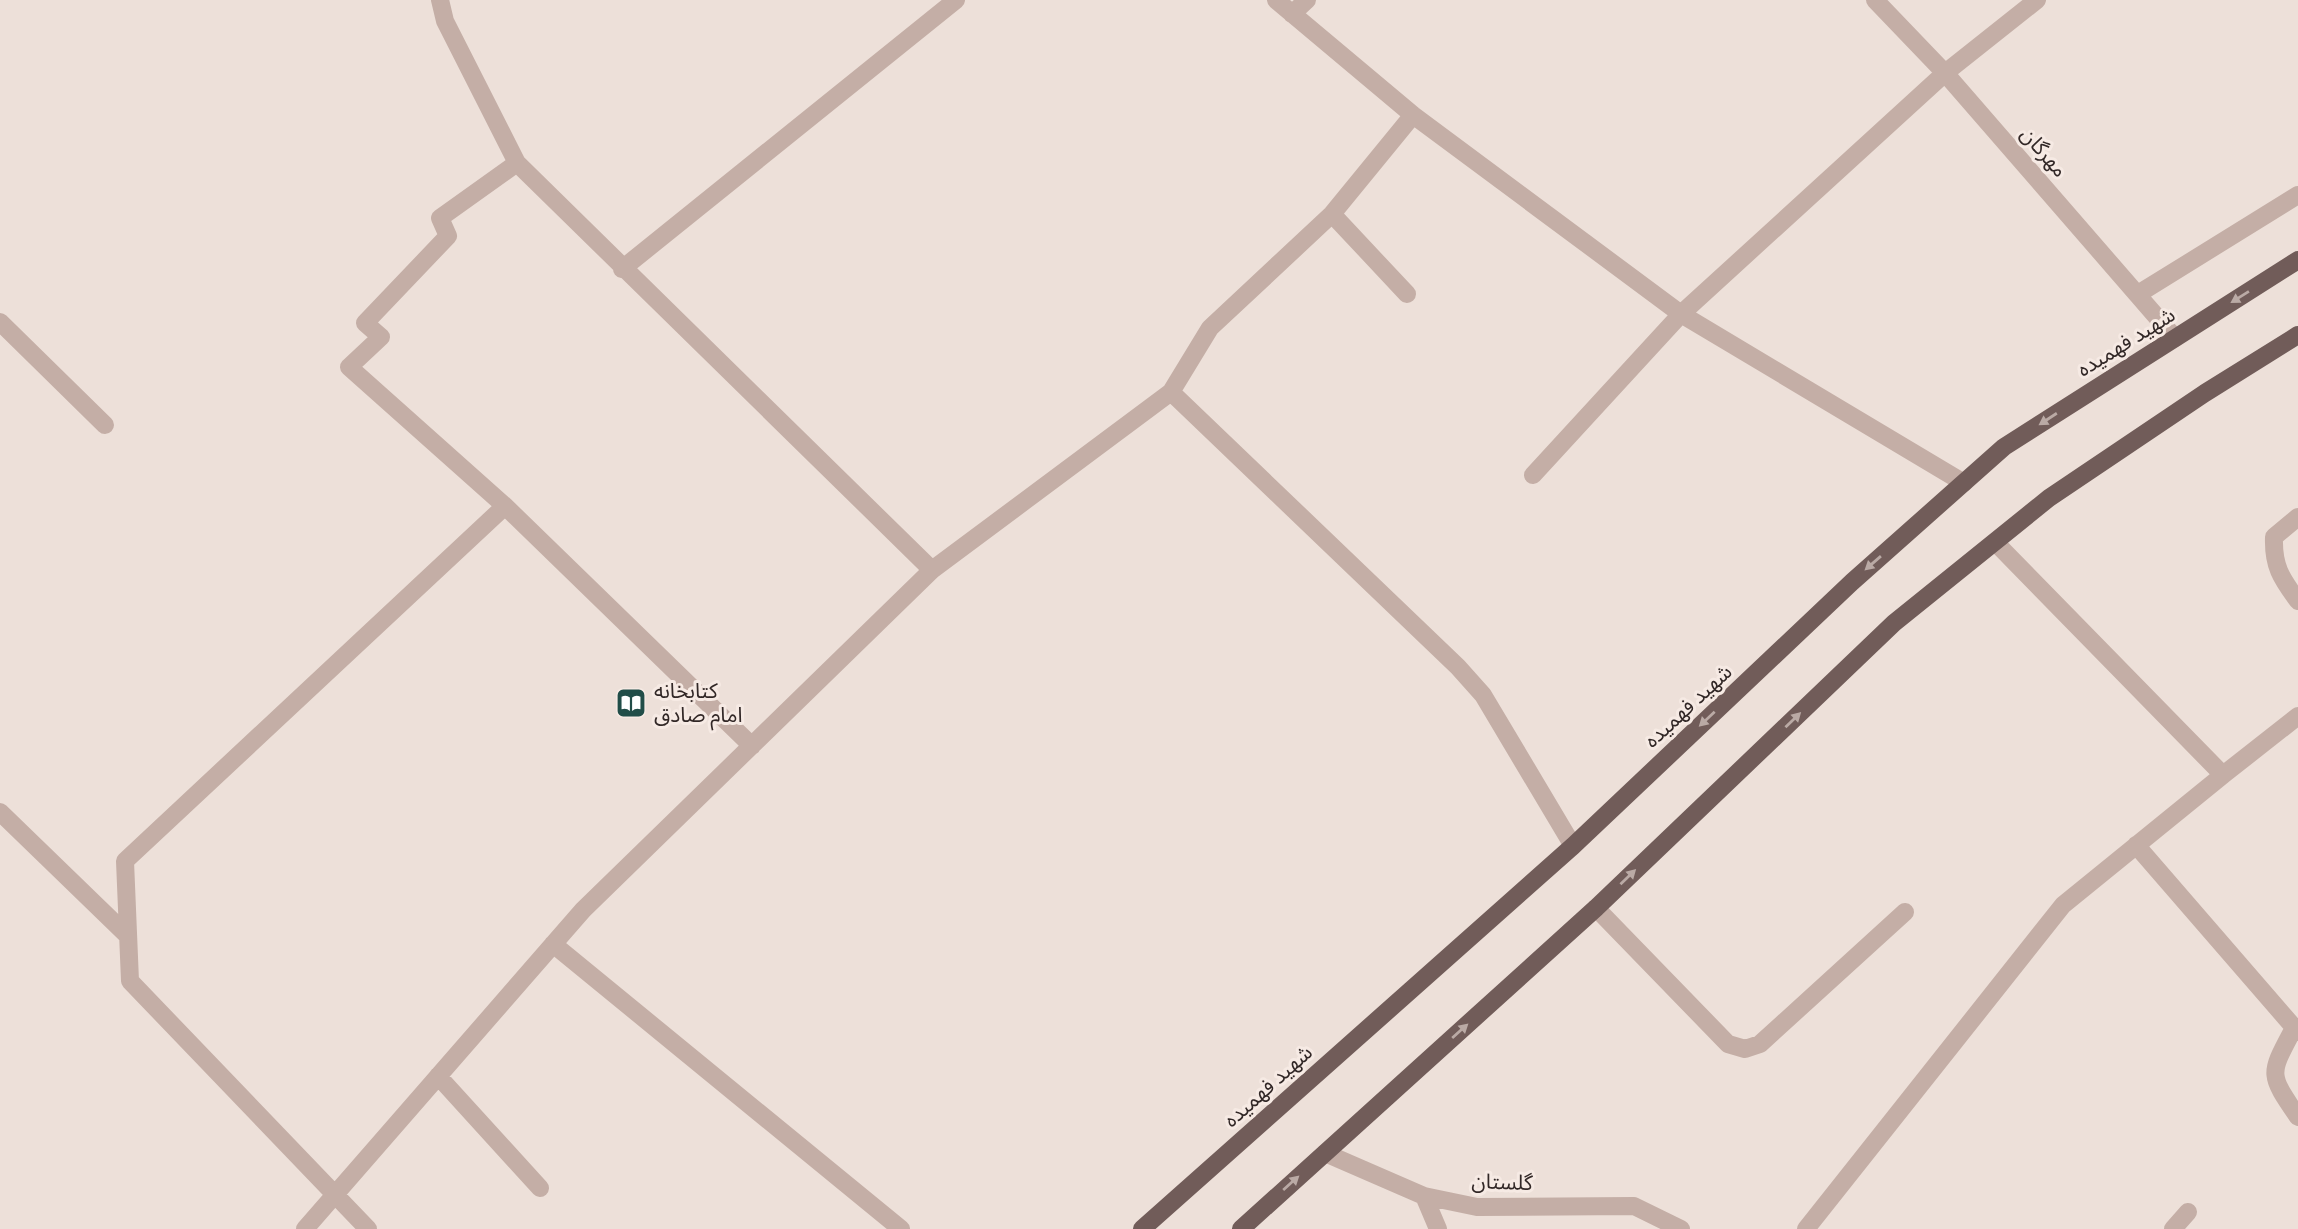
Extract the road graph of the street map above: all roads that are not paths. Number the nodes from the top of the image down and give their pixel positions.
1 (440, 0) edge
2 (956, 0) edge
3 (1276, 0) edge
4 (1307, 0) edge
5 (1875, 0) edge
6 (2037, 0) edge
7 (1292, 15) junction
8 (1945, 73) junction
9 (1413, 115) junction
10 (517, 163) junction
11 (2298, 195) edge
12 (1332, 214) junction
13 (2298, 260) edge
14 (622, 269) junction
15 (1408, 294) dead end
16 (2137, 294) junction
17 (1681, 314) junction
18 (0, 322) edge
19 (2298, 335) edge
20 (2175, 338) junction
21 (1171, 392) junction
22 (105, 425) dead end
23 (1533, 475) dead end
24 (1964, 484) junction
25 (505, 506) junction
26 (2298, 517) edge
27 (1994, 542) junction
28 (932, 570) junction
29 (2298, 601) edge
30 (2298, 716) edge
31 (751, 746) junction
32 (2223, 775) junction
33 (0, 811) edge
34 (1573, 845) junction
35 (2136, 845) junction
36 (1595, 908) junction
37 (1905, 912) dead end
38 (128, 936) junction
39 (553, 944) junction
40 (2296, 1030) edge
41 (438, 1076) junction
42 (2298, 1117) edge
43 (1325, 1153) junction
44 (540, 1188) dead end
45 (334, 1196) junction
46 (1424, 1196) junction
47 (2188, 1212) dead end
48 (305, 1229) edge
49 (368, 1229) edge
50 (901, 1229) edge
51 (1142, 1229) edge
52 (1241, 1229) edge
53 (1438, 1229) edge
54 (1681, 1229) edge
55 (1806, 1229) edge
56 (2173, 1229) edge

1 - 10 street
2 - 14 street
3 - 7 street
4 - 7 street
5 - 8 street, مهرگان
6 - 8 street
7 - 9 street
8 - 16 street, مهرگان
8 - 17 street
9 - 12 street
9 - 17 street
10 - 14 street
10 - 25 street
11 - 16 street
12 - 15 street
12 - 21 street
13 -> 20 main road, شهید فهمیده
14 - 28 street
16 - 20 street, مهرگان
17 - 23 street
17 - 24 street
18 - 22 street
19 - 27 main road
20 -> 24 main road, شهید فهمیده
21 - 28 street
21 - 34 street
24 -> 34 main road, شهید فهمیده
25 - 31 street
25 - 38 street
26 - 29 street
27 - 32 street
36 -> 27 main road
28 - 31 street
30 - 32 street
31 - 39 street
32 - 35 street
33 - 38 street
34 - 51 main road, شهید فهمیده
35 - 40 street
35 - 55 street
36 - 37 street
43 -> 36 main road
38 - 45 street
39 - 41 street
39 - 50 street
40 - 42 street
41 - 44 street
41 - 45 street
43 - 46 street, گلستان
52 -> 43 main road
45 - 48 street
45 - 49 street
46 - 53 street
46 - 54 street, گلستان
47 - 56 street

